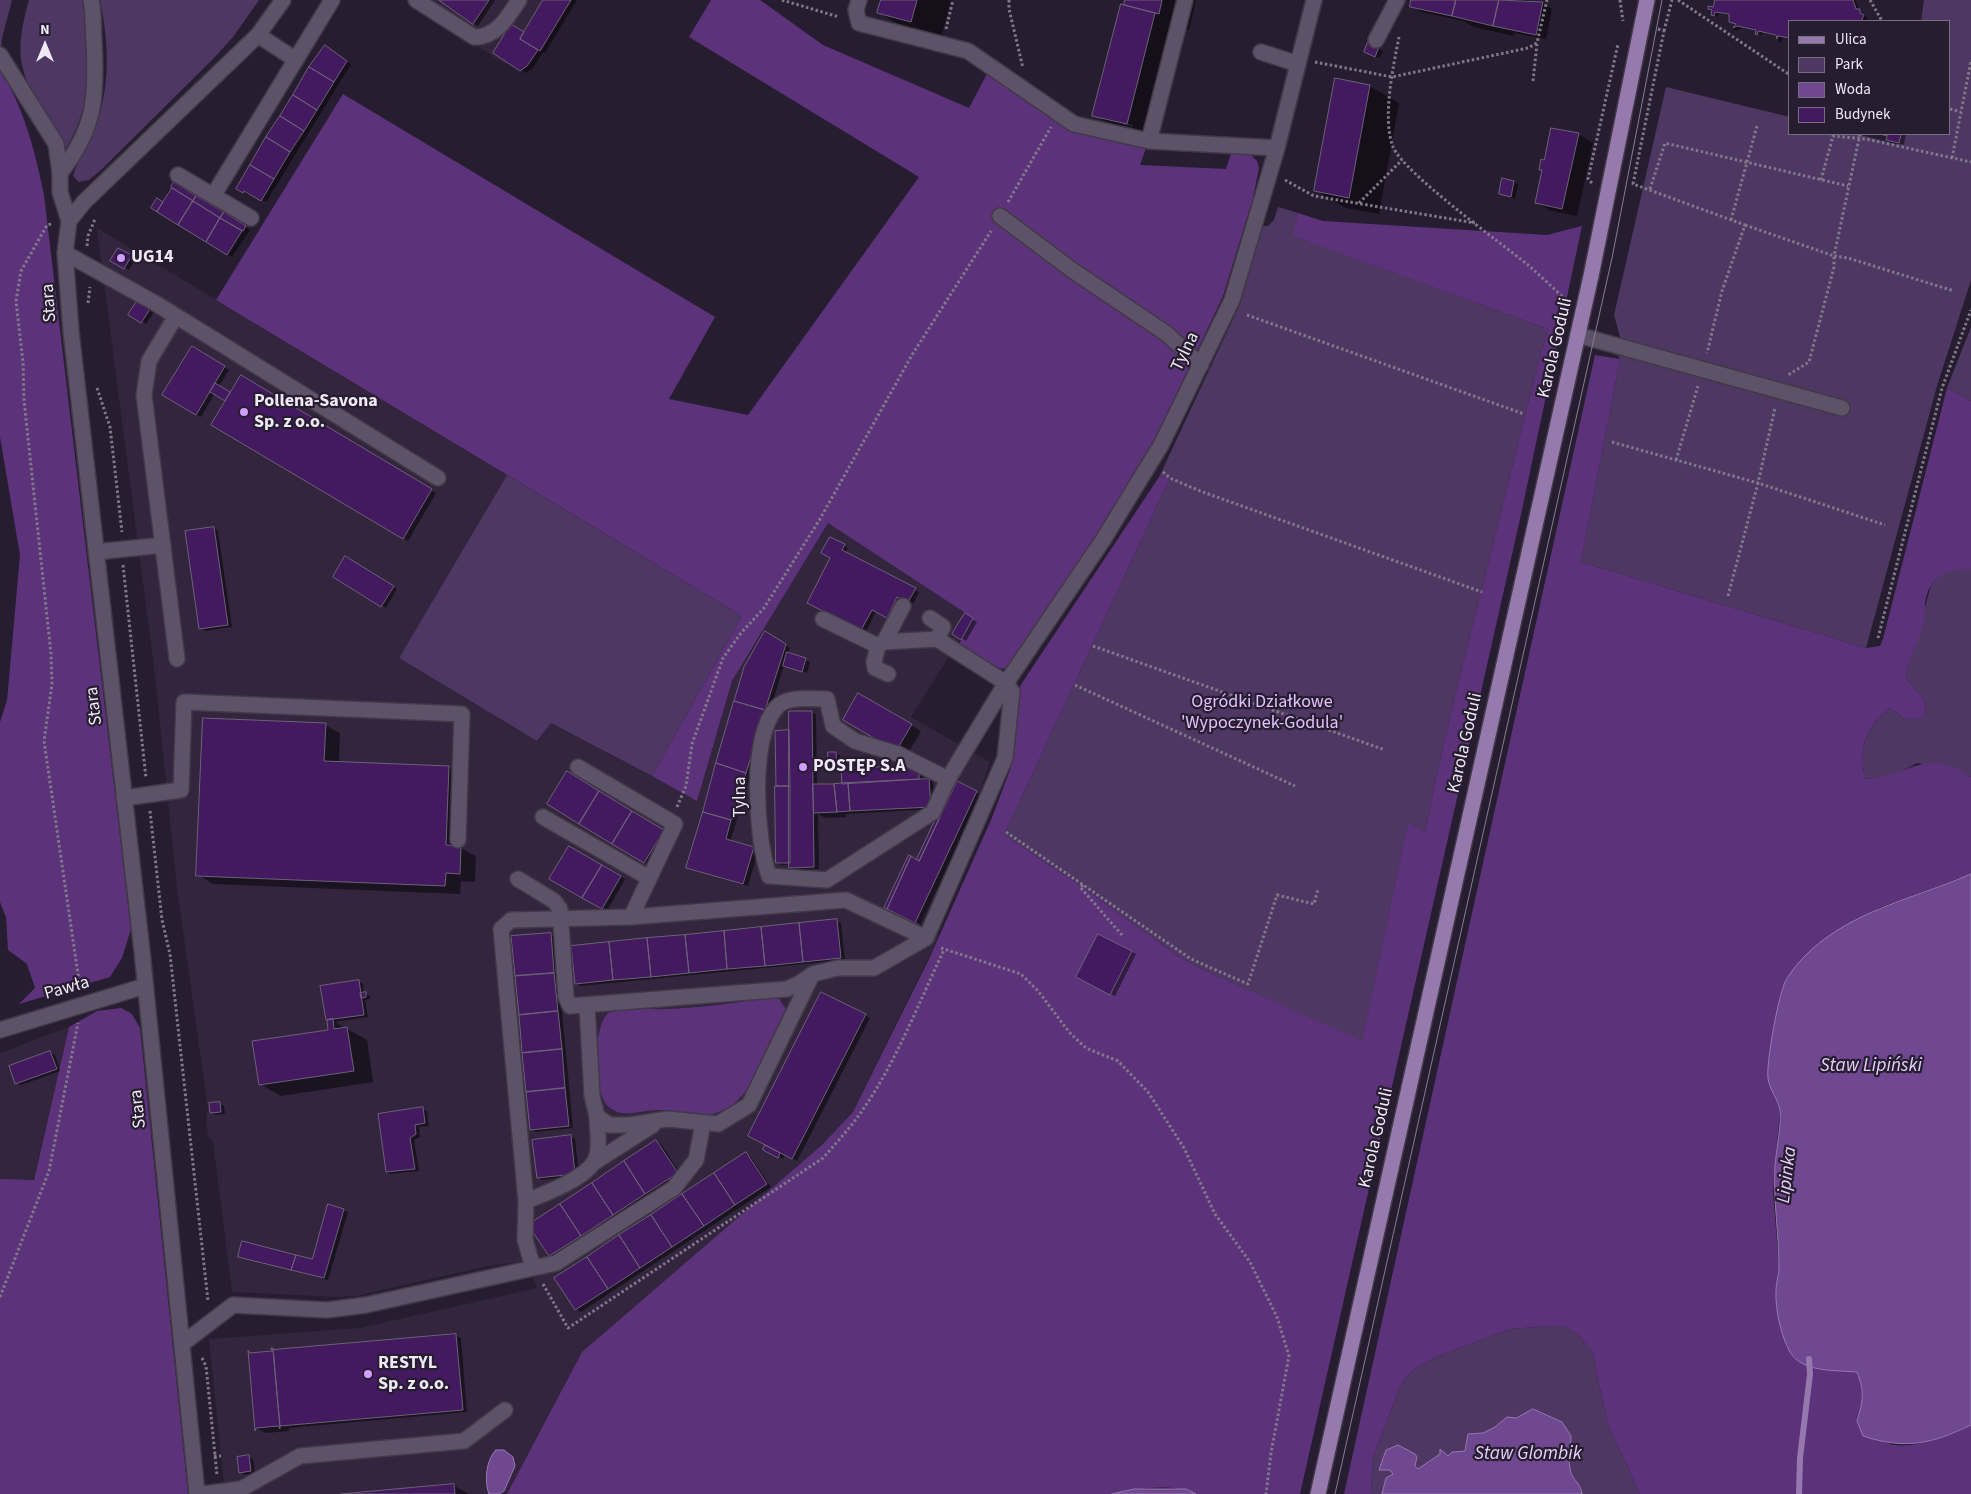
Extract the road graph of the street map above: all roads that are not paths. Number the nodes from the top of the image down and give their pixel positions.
1 (91, 0) edge
2 (282, 0) edge
3 (332, 0) edge
4 (416, 0) edge
5 (519, 0) edge
6 (859, 0) edge
7 (1185, 0) edge
8 (1314, 0) edge
9 (1396, 0) edge
10 (1647, 0) edge
11 (258, 35) junction
12 (1376, 40) dead end
13 (1260, 52) dead end
14 (0, 55) edge
15 (296, 60) junction
16 (1303, 62) junction
17 (1149, 141) junction
18 (1277, 148) junction
19 (60, 174) junction
20 (178, 175) dead end
21 (213, 196) junction
22 (1000, 216) road end
23 (251, 218) dead end
24 (69, 221) junction
25 (65, 253) junction
26 (176, 316) junction
27 (1578, 335) junction
28 (1201, 365) junction
29 (1842, 408) dead end
30 (438, 478) dead end
31 (163, 545) junction
32 (96, 552) junction
33 (903, 606) dead end
34 (930, 618) dead end
35 (823, 619) dead end
36 (937, 639) junction
37 (881, 644) junction
38 (177, 659) dead end
39 (888, 674) dead end
40 (1006, 683) junction
41 (578, 767) dead end
42 (948, 779) junction
43 (124, 798) junction
44 (542, 818) dead end
45 (458, 840) dead end
46 (649, 878) junction
47 (518, 879) dead end
48 (631, 917) junction
49 (562, 918) junction
50 (926, 938) junction
51 (813, 974) junction
52 (145, 986) junction
53 (587, 1005) junction
54 (0, 1030) edge
55 (597, 1116) junction
56 (660, 1120) junction
57 (702, 1123) junction
58 (595, 1162) junction
59 (526, 1201) junction
60 (533, 1268) junction
61 (182, 1344) junction
62 (506, 1410) dead end
63 (242, 1492) edge
64 (211, 1493) edge
65 (197, 1494) edge
66 (1318, 1494) edge

1 - 19 street
2 - 11 street
3 - 15 street
4 - 5 street
6 - 17 street
7 - 17 street
8 - 16 street, Tylna
9 - 12 street
10 - 27 main road, Karola Goduli
11 - 15 street
11 - 24 street
13 - 16 street
14 - 19 street
15 - 21 street
16 - 18 street, Tylna
17 - 18 street
18 - 28 street, Tylna
19 - 24 street
20 - 21 street
21 - 23 street
22 - 28 street
24 - 25 street, Stara
25 - 26 street
25 - 32 street, Stara
26 - 30 street
26 - 31 street
27 - 29 street
27 - 66 main road, Karola Goduli
28 - 40 street, Tylna
31 - 32 street
31 - 38 street
32 - 43 street, Stara
33 - 37 street
34 - 36 street
35 - 37 street
36 - 37 street
36 - 40 street
37 - 39 street
40 - 42 street, Tylna
40 - 50 street
41 - 46 street
42 - 42 street, Tylna
43 - 45 street
43 - 52 street, Stara
44 - 46 street
46 - 48 street
47 - 49 street
48 - 49 street
48 - 50 street
49 - 53 street
49 - 59 street
50 - 51 street
51 - 53 street
51 - 57 street
52 - 54 street, Pawła
52 - 61 street, Stara
53 - 55 street
55 - 56 street
55 - 58 street
56 - 57 street
56 - 58 street
57 - 60 street
58 - 59 street
59 - 60 street
60 - 61 street
61 - 65 street, Stara
62 - 63 street
63 - 64 street

